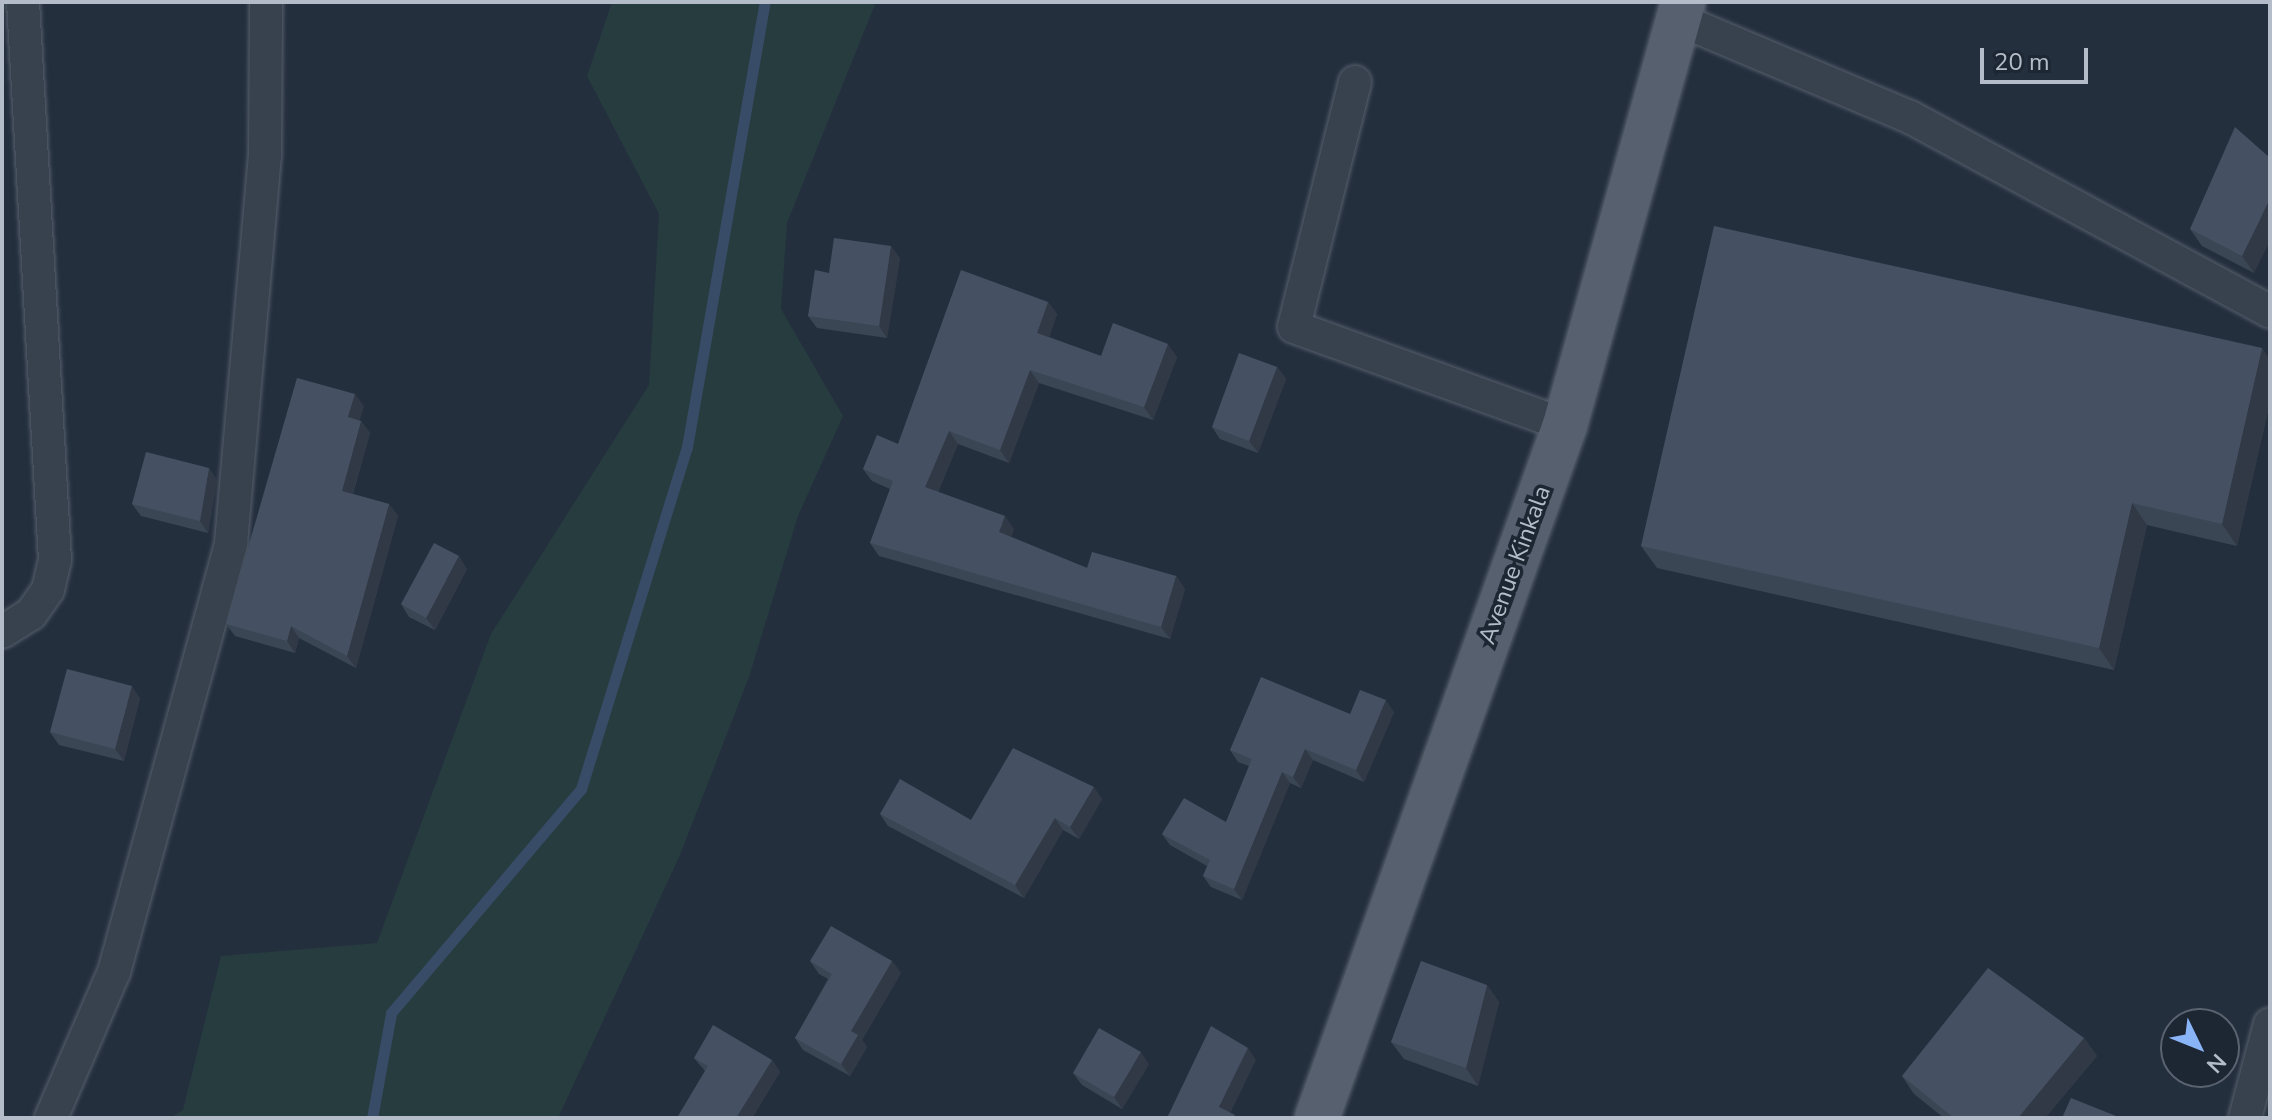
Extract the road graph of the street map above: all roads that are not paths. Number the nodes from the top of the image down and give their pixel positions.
1 (23, 2) edge
2 (266, 2) edge
3 (1682, 11) edge
4 (1355, 82) dead end
5 (2270, 312) edge
6 (1565, 425) junction
7 (2, 632) edge
8 (2270, 1024) edge
9 (51, 1118) edge
10 (1317, 1118) edge
11 (2245, 1118) edge

1 - 7 street
2 - 9 street
3 - 5 street
3 - 6 main road, Avenue Kinkala
4 - 6 street
6 - 10 main road, Avenue Kinkala
8 - 11 street

